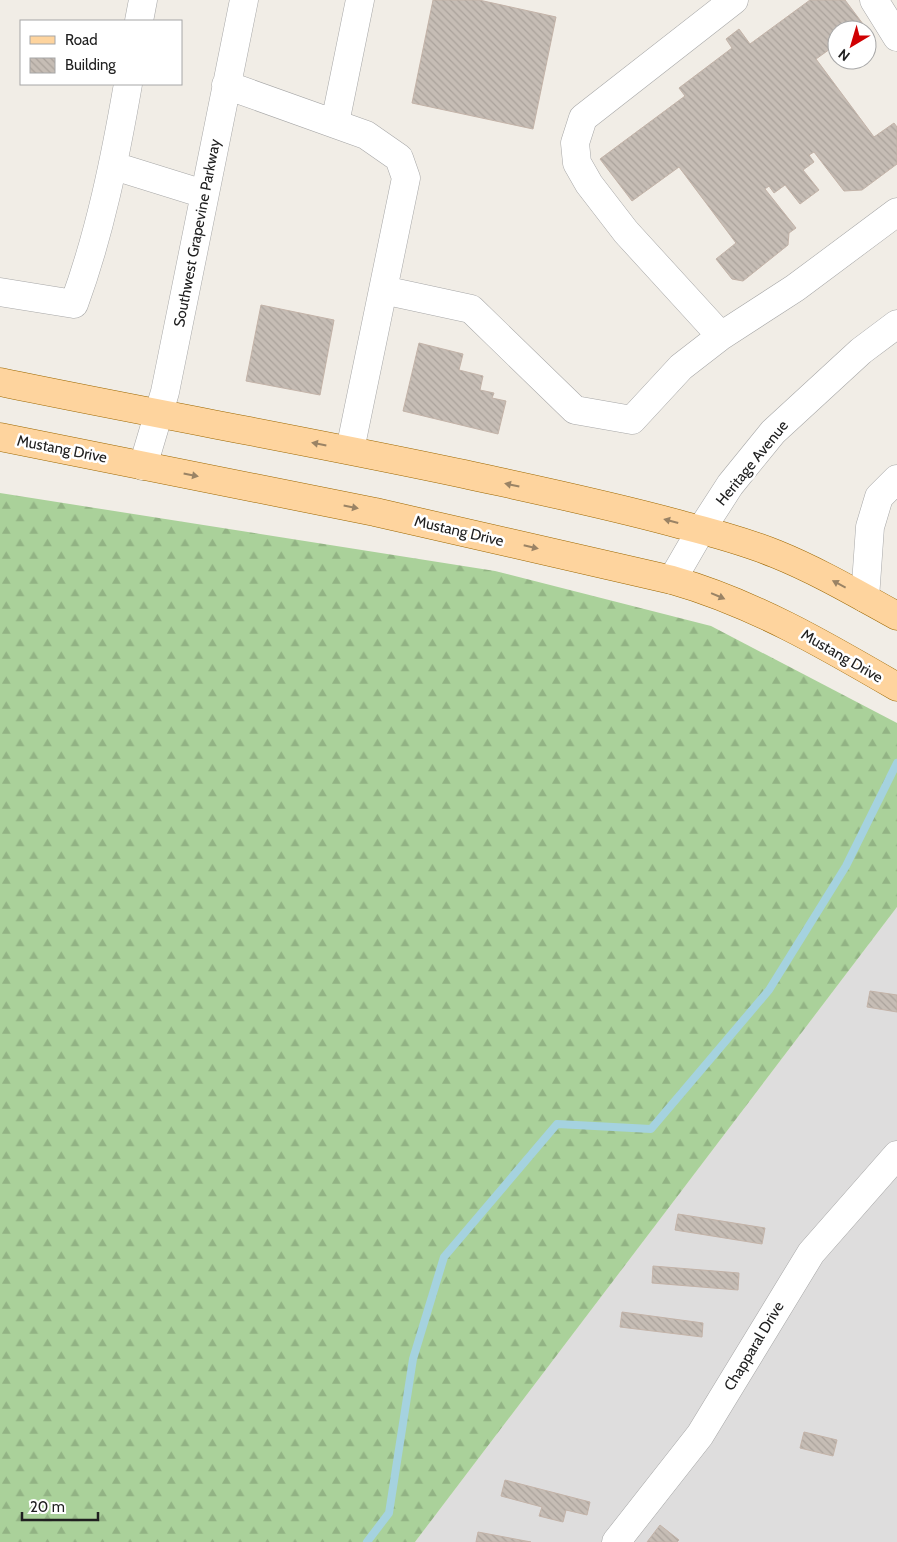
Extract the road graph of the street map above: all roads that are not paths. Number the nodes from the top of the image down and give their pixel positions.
1 (143, 0) edge
2 (244, 0) edge
3 (360, 0) edge
4 (734, 0) edge
5 (874, 0) edge
6 (139, 20) edge
7 (897, 37) edge
8 (128, 85) edge
9 (226, 85) junction
10 (335, 123) junction
11 (114, 166) junction
12 (204, 194) junction
13 (895, 220) edge
14 (383, 290) junction
15 (0, 292) edge
16 (897, 324) edge
17 (721, 336) junction
18 (0, 382) edge
19 (159, 415) junction
20 (0, 437) edge
21 (350, 450) junction
22 (143, 466) junction
23 (897, 479) edge
24 (701, 530) junction
25 (672, 580) junction
26 (865, 598) junction
27 (897, 616) edge
28 (897, 687) edge
29 (897, 1155) edge
30 (616, 1542) edge

1 - 6 street
2 - 9 street, Southwest Grapevine Parkway
3 - 10 street
4 - 17 street
5 - 7 street
8 - 11 street
9 - 10 street
9 - 12 street, Southwest Grapevine Parkway
10 - 14 street
11 - 12 street
11 - 15 street
12 - 19 street, Southwest Grapevine Parkway
13 - 17 street
14 - 17 street
14 - 21 street
16 - 24 street, Heritage Avenue
18 - 19 main road
21 -> 19 main road
19 - 22 street, Southwest Grapevine Parkway
20 - 22 main road, Mustang Drive
24 -> 21 main road
22 -> 25 main road, Mustang Drive
23 - 26 street
24 - 25 street, Heritage Avenue
26 -> 24 main road
25 -> 28 main road, Mustang Drive
26 - 27 main road
29 - 30 street, Chapparal Drive

